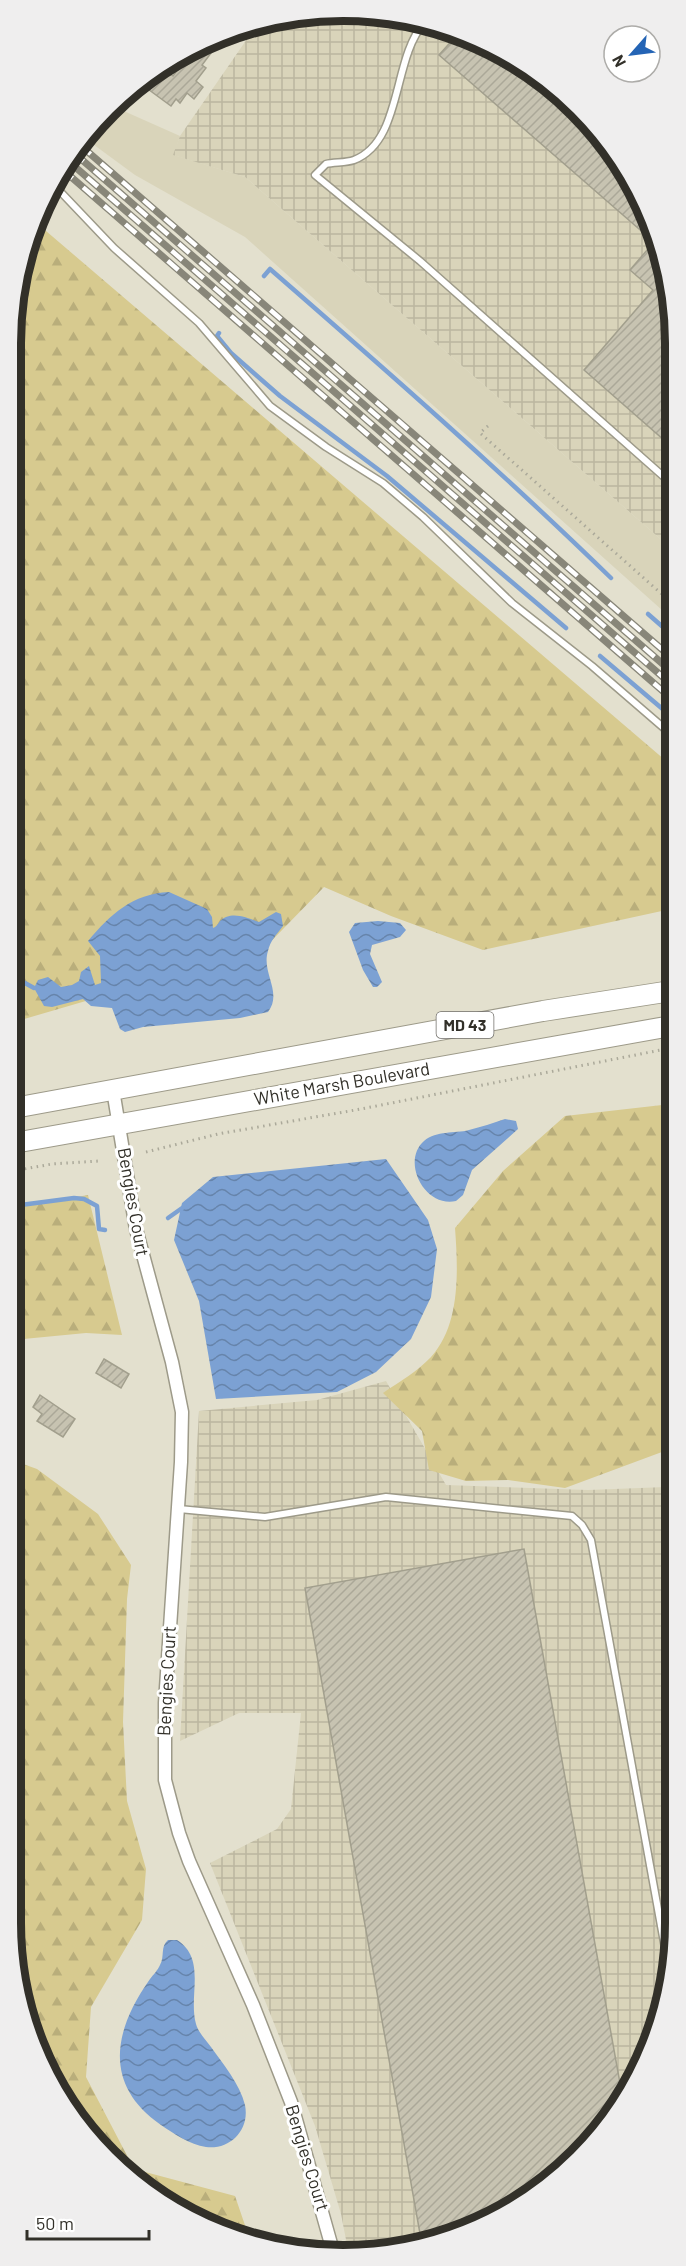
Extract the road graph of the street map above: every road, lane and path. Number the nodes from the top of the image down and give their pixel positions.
1 (418, 30) edge
2 (59, 191) edge
3 (488, 426) dead end
4 (665, 478) edge
5 (665, 597) edge
6 (665, 729) edge
7 (665, 993) edge
8 (665, 1027) edge
9 (665, 1049) edge
10 (113, 1090) junction
11 (21, 1107) edge
12 (119, 1124) junction
13 (21, 1142) edge
14 (146, 1152) dead end
15 (99, 1161) dead end
16 (21, 1170) edge
17 (178, 1509) junction
18 (664, 1943) edge
19 (331, 2244) edge

1 - 4 lane
2 - 6 lane
3 - 5 path
7 - 10 main road, White Marsh Boulevard / MD 43
8 - 12 main road, White Marsh Boulevard / MD 43
9 - 14 path
10 - 11 main road, White Marsh Boulevard / MD 43
10 - 12 street, Bengies Court
12 - 13 main road, White Marsh Boulevard / MD 43
12 - 17 street, Bengies Court
15 - 16 path
17 - 18 lane
17 - 19 street, Bengies Court

